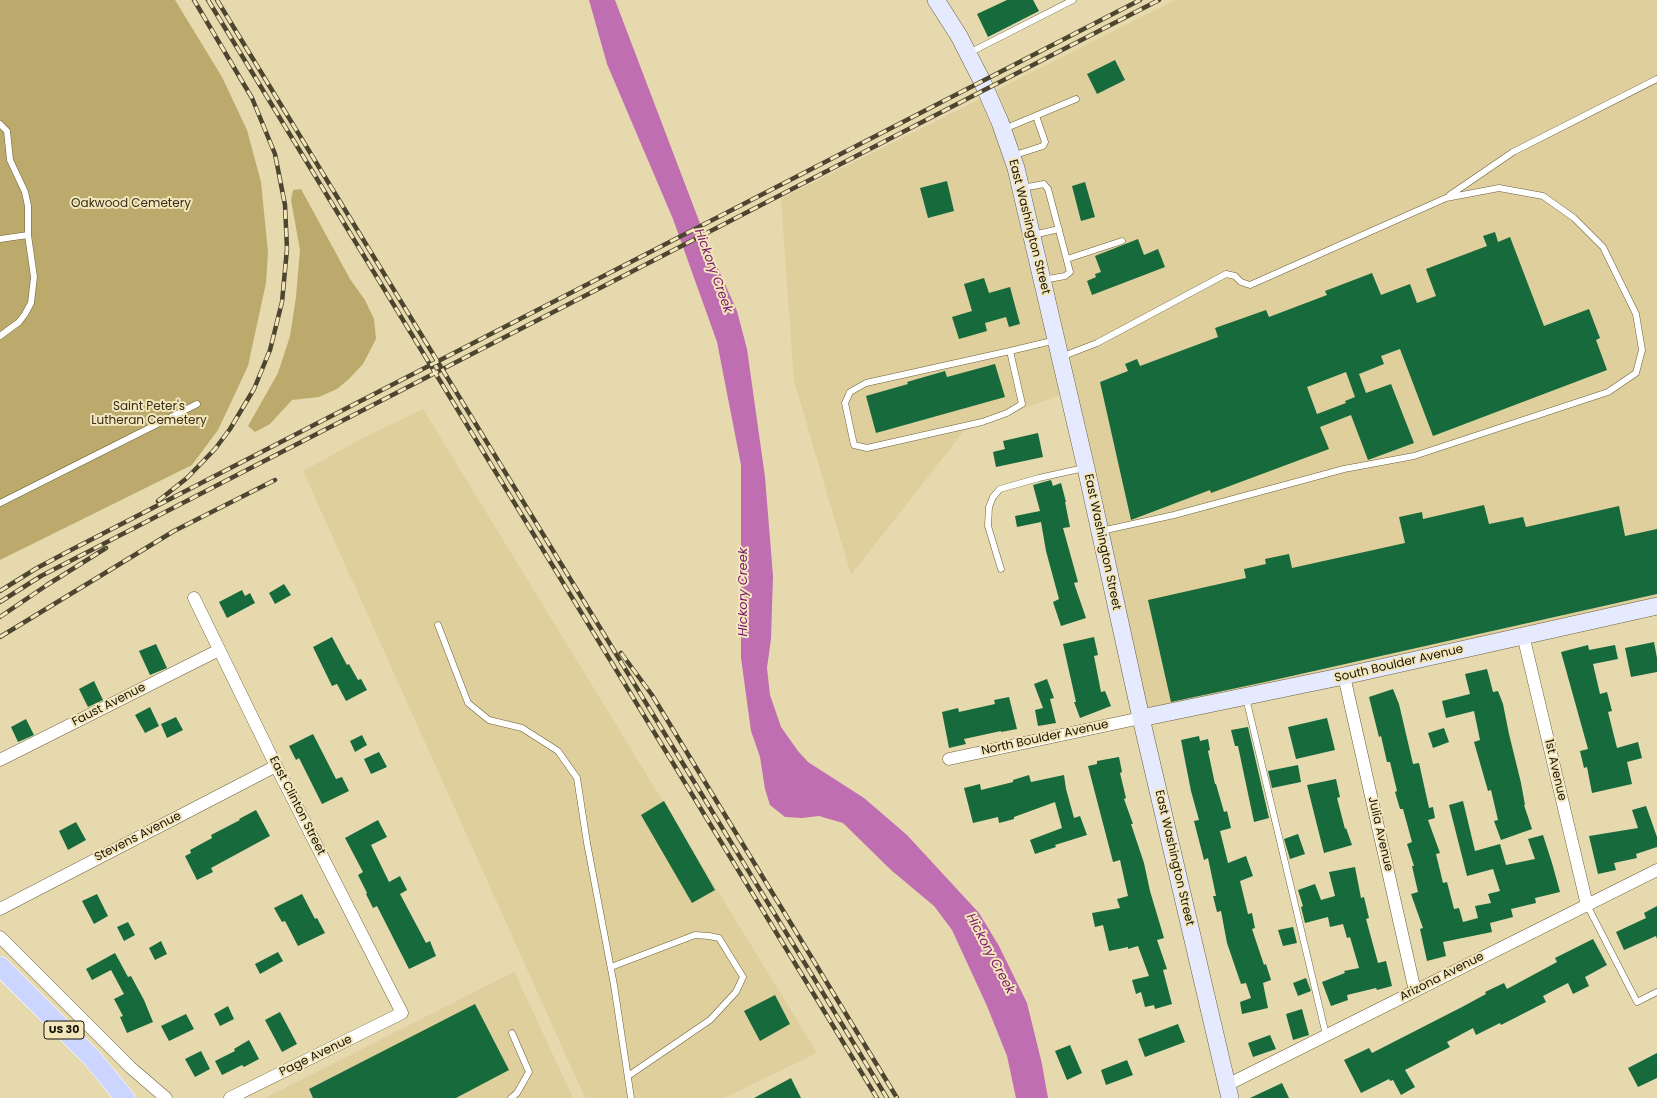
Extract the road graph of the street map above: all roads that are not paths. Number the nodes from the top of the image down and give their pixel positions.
1 (936, 0) edge
2 (1073, 0) edge
3 (968, 54) junction
4 (1657, 79) edge
5 (1076, 99) dead end
6 (1036, 116) junction
7 (0, 124) edge
8 (1003, 130) junction
9 (1012, 156) junction
10 (1020, 188) junction
11 (1446, 198) junction
12 (1058, 229) junction
13 (28, 235) junction
14 (1031, 236) junction
15 (0, 239) edge
16 (1122, 241) dead end
17 (1066, 259) junction
18 (1042, 280) junction
19 (0, 336) edge
20 (1056, 340) junction
21 (1010, 351) junction
22 (1060, 357) junction
23 (197, 404) dead end
24 (1086, 468) junction
25 (0, 503) edge
26 (1100, 531) junction
27 (1001, 569) dead end
28 (194, 598) dead end
29 (1657, 606) edge
30 (438, 625) dead end
31 (1523, 635) junction
32 (219, 650) junction
33 (1344, 676) junction
34 (1245, 696) junction
35 (1141, 718) junction
36 (949, 759) dead end
37 (0, 760) edge
38 (276, 766) junction
39 (1657, 870) edge
40 (1587, 905) junction
41 (0, 909) edge
42 (0, 937) edge
43 (0, 966) edge
44 (611, 967) junction
45 (1415, 991) junction
46 (1657, 992) edge
47 (402, 1013) joint
48 (512, 1033) dead end
49 (1326, 1035) junction
50 (628, 1076) junction
51 (1229, 1091) edge
52 (125, 1098) edge
53 (166, 1098) edge
54 (230, 1098) edge
55 (511, 1098) edge
56 (631, 1098) edge

1 - 3 street, East Washington Street
2 - 3 lane
3 - 8 street, East Washington Street
4 - 11 lane
5 - 6 lane
6 - 8 lane
6 - 9 lane
7 - 13 lane
8 - 9 street, East Washington Street
9 - 10 street, East Washington Street
10 - 12 lane
10 - 14 street, East Washington Street
11 - 22 lane
11 - 26 lane
12 - 14 lane
12 - 17 lane
13 - 15 lane
13 - 19 lane
14 - 18 street, East Washington Street
16 - 17 lane
17 - 18 lane
18 - 20 street, East Washington Street
20 - 21 lane
20 - 22 street, East Washington Street
21 - 21 lane
22 - 24 street, East Washington Street
23 - 25 lane
24 - 26 street, East Washington Street
24 - 27 lane
26 - 35 street, East Washington Street
28 - 32 street, East Clinton Street
29 - 31 street, South Boulder Avenue
30 - 44 lane
31 - 33 street, South Boulder Avenue
31 - 40 street, 1st Avenue
32 - 37 street, Faust Avenue
32 - 38 street, East Clinton Street
33 - 34 street, South Boulder Avenue
33 - 45 street, Julia Avenue
34 - 35 street, South Boulder Avenue
34 - 49 lane
35 - 36 street, North Boulder Avenue
35 - 51 street, East Washington Street
38 - 41 street, Stevens Avenue
38 - 47 street, East Clinton Street
39 - 40 street, Arizona Avenue
40 - 45 street, Arizona Avenue
40 - 46 lane
42 - 53 street
43 - 52 main road, US 30
44 - 50 lane
44 - 50 lane
45 - 49 street, Arizona Avenue
47 - 54 street, Page Avenue
48 - 55 lane
49 - 51 street, Arizona Avenue
50 - 56 lane

